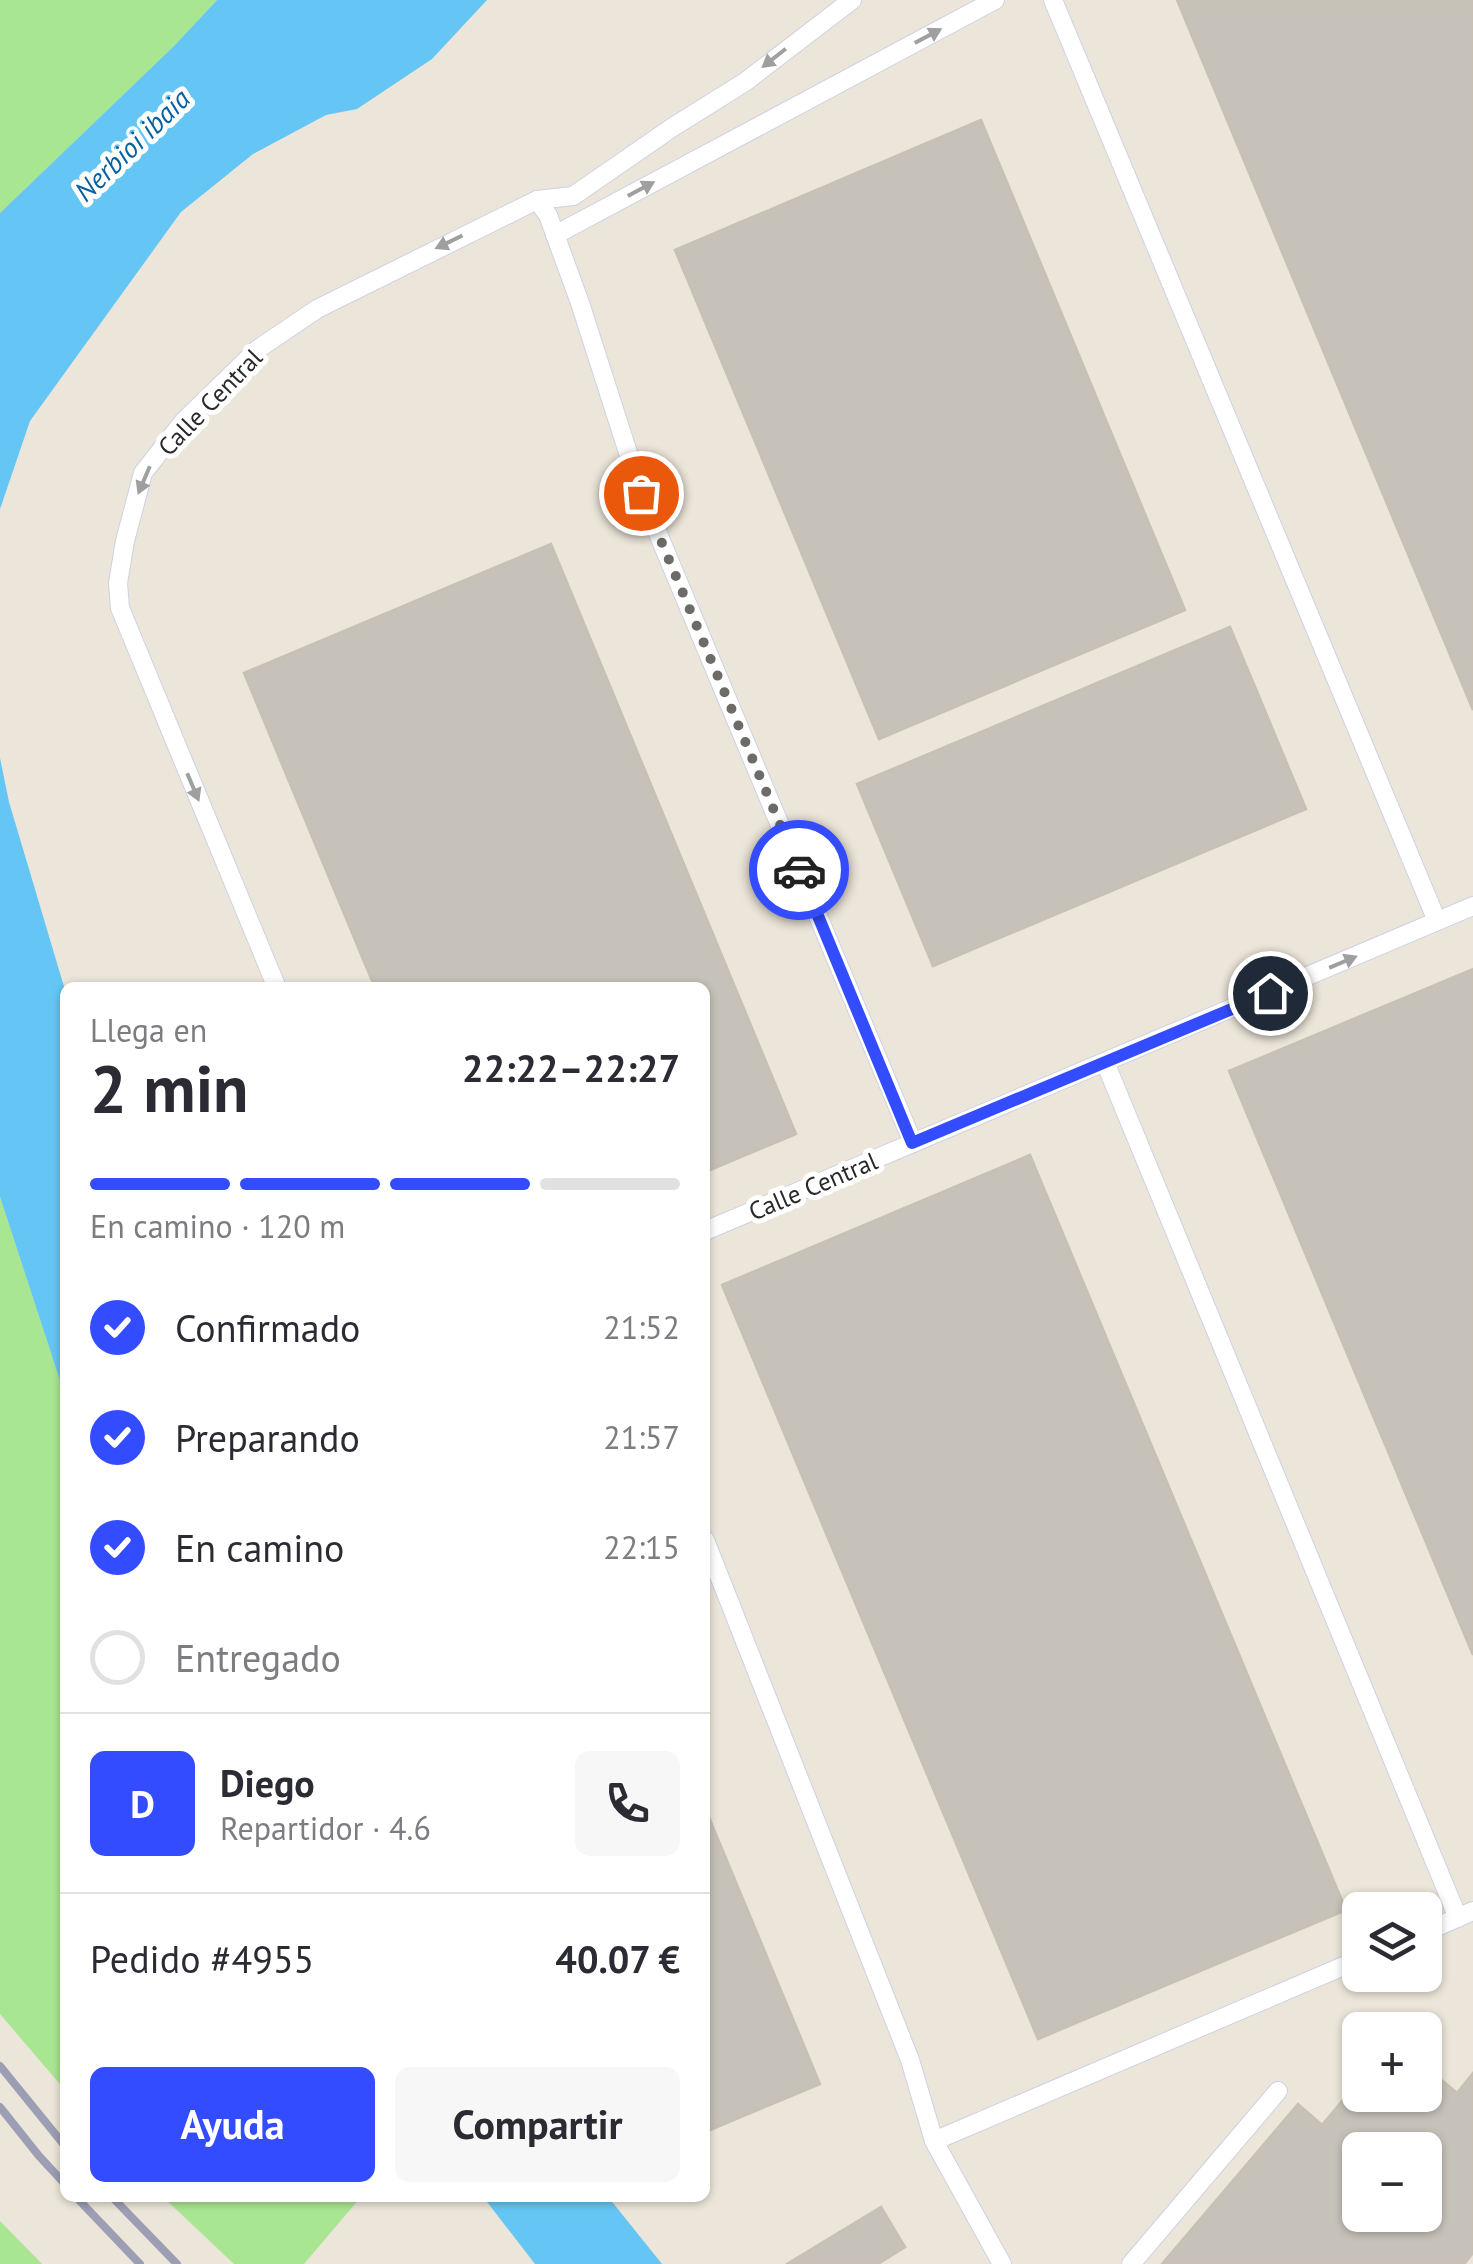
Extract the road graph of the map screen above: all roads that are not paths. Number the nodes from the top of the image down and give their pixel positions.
1 (852, 0) edge
2 (996, 0) edge
3 (1054, 0) edge
4 (537, 200) junction
5 (556, 235) junction
6 (1473, 906) edge
7 (1437, 921) junction
8 (275, 982) edge
9 (1105, 1062) junction
10 (912, 1143) junction
11 (710, 1229) edge
12 (710, 1553) edge
13 (1466, 1914) edge
14 (1442, 1925) edge
15 (1342, 1967) edge
16 (1278, 2091) dead end
17 (934, 2141) junction
18 (1002, 2264) edge
19 (1131, 2264) edge

1 -> 4 lane, Calle Central
5 -> 2 lane
3 - 7 lane
4 - 5 lane
4 -> 8 lane, Calle Central
5 - 10 lane
6 - 7 lane, Calle Central
9 -> 7 lane, Calle Central
9 - 10 lane, Calle Central
9 - 13 lane
10 - 11 lane, Calle Central
12 - 17 lane
13 - 14 lane
15 - 17 lane
16 - 19 lane
17 - 18 lane

